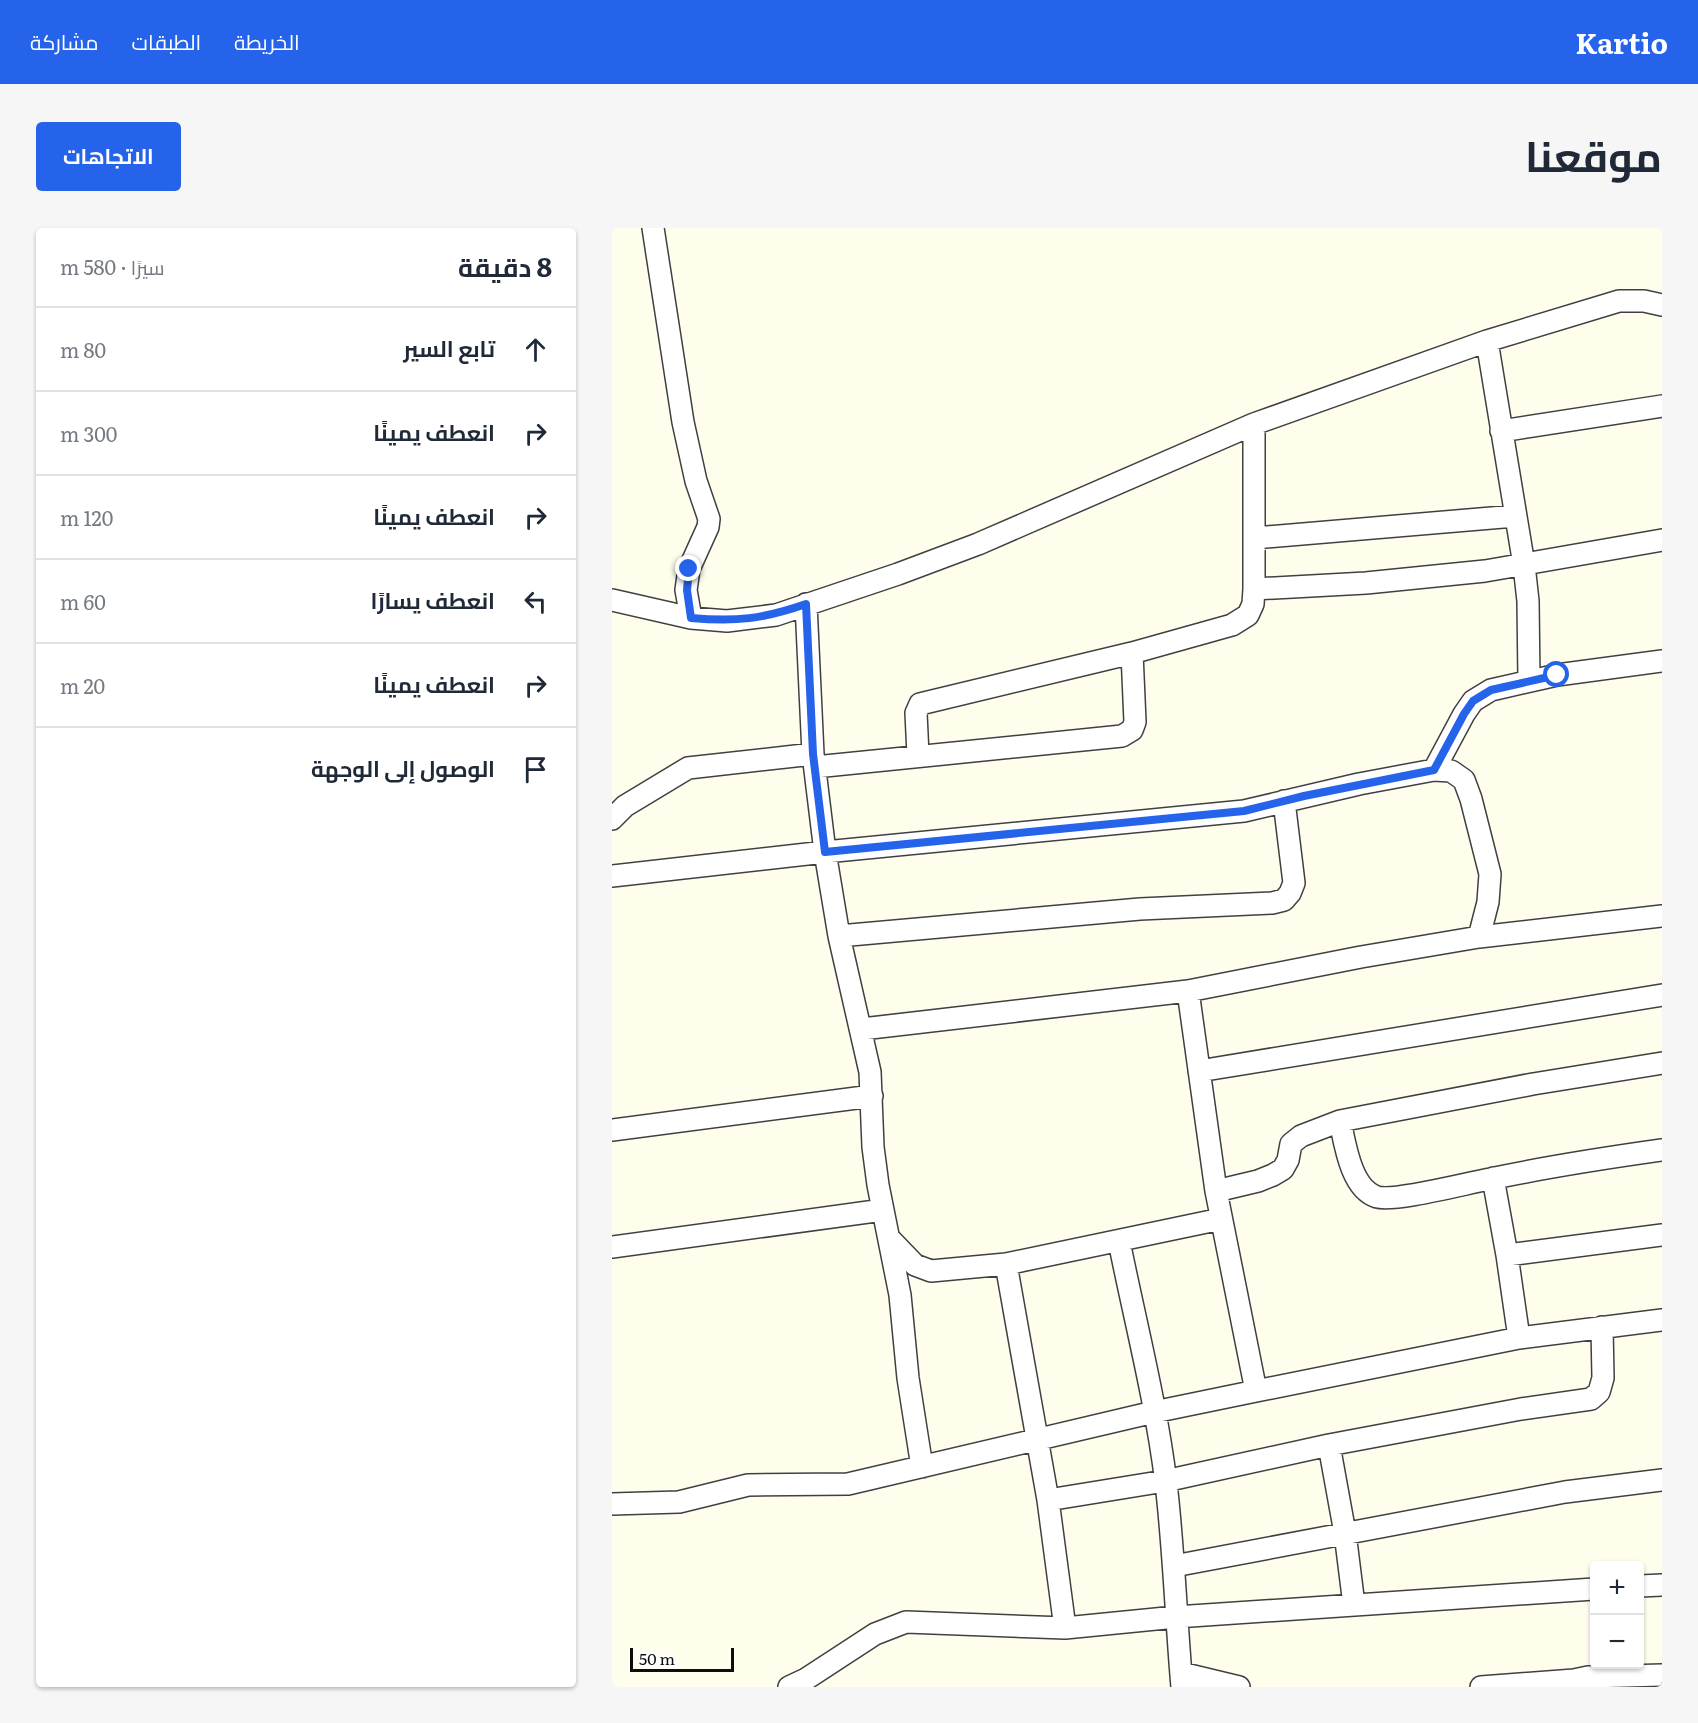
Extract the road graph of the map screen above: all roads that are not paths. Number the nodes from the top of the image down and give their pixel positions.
1 (653, 228) edge
2 (1662, 305) edge
3 (1486, 341) junction
4 (1662, 406) edge
5 (1254, 424) junction
6 (1501, 431) junction
7 (1515, 516) junction
8 (1255, 537) junction
9 (1662, 540) edge
10 (1524, 565) junction
11 (1254, 589) junction
12 (612, 600) edge
13 (806, 604) junction
14 (691, 618) junction
15 (1132, 653) junction
16 (1662, 661) edge
17 (1529, 681) junction
18 (918, 755) junction
19 (814, 760) junction
20 (1434, 770) junction
21 (1284, 801) junction
22 (612, 819) edge
23 (825, 852) junction
24 (612, 876) edge
25 (1662, 916) edge
26 (839, 936) junction
27 (1479, 937) junction
28 (1188, 991) junction
29 (1662, 995) edge
30 (862, 1029) junction
31 (1662, 1063) edge
32 (1199, 1071) junction
33 (872, 1096) junction
34 (1340, 1121) junction
35 (612, 1130) edge
36 (1662, 1150) edge
37 (1493, 1178) junction
38 (1216, 1191) junction
39 (883, 1210) junction
40 (1221, 1219) junction
41 (1662, 1235) edge
42 (889, 1238) junction
43 (1119, 1241) junction
44 (612, 1247) edge
45 (1507, 1256) junction
46 (1006, 1264) junction
47 (1662, 1320) edge
48 (1602, 1327) junction
49 (1519, 1338) junction
50 (1256, 1391) junction
51 (1154, 1412) junction
52 (1036, 1439) junction
53 (1329, 1445) junction
54 (922, 1467) junction
55 (1662, 1480) edge
56 (1166, 1481) junction
57 (1048, 1500) junction
58 (612, 1504) edge
59 (1345, 1533) junction
60 (1174, 1566) junction
61 (1662, 1585) edge
62 (1644, 1586) edge
63 (1590, 1589) edge
64 (1354, 1605) junction
65 (1176, 1617) junction
66 (1065, 1628) junction
67 (1662, 1675) edge
68 (1181, 1680) edge
69 (1572, 1684) edge
70 (789, 1687) edge
71 (1239, 1687) edge
72 (1481, 1687) edge

1 - 14 street
2 - 3 street
3 - 5 street
3 - 6 street
4 - 6 street
5 - 8 street
5 - 13 street
6 - 7 street
7 - 8 street
7 - 10 street
8 - 11 street
9 - 10 street
10 - 11 street
10 - 17 street
11 - 15 street
12 - 14 street
13 - 14 street
13 - 19 street
15 - 18 street
15 - 18 street
16 - 17 street
17 - 20 street
18 - 19 street
19 - 22 street
19 - 23 street
20 - 21 street
20 - 27 street
21 - 23 street
21 - 26 street
23 - 24 street
23 - 26 street
25 - 27 street
26 - 30 street
27 - 28 street
28 - 30 street
28 - 32 street
29 - 32 street
30 - 33 street
31 - 34 street
32 - 38 street
33 - 35 street
33 - 39 street
34 - 37 street
34 - 38 street
36 - 37 street
37 - 45 street
38 - 40 street
39 - 42 street
39 - 44 street
40 - 43 street
40 - 50 street
41 - 45 street
42 - 46 street
42 - 54 street
43 - 46 street
43 - 51 street
45 - 49 street
46 - 52 street
47 - 48 street
48 - 49 street
48 - 53 street
49 - 50 street
50 - 51 street
51 - 52 street
51 - 56 street
52 - 54 street
52 - 57 street
53 - 56 street
53 - 59 street
54 - 58 street
55 - 59 street
56 - 57 street
56 - 60 street
57 - 66 street
59 - 60 street
59 - 64 street
60 - 65 street
61 - 62 street
63 - 64 street
64 - 65 street
65 - 66 street
65 - 68 street
66 - 70 street
67 - 69 street
68 - 71 street
69 - 72 street

